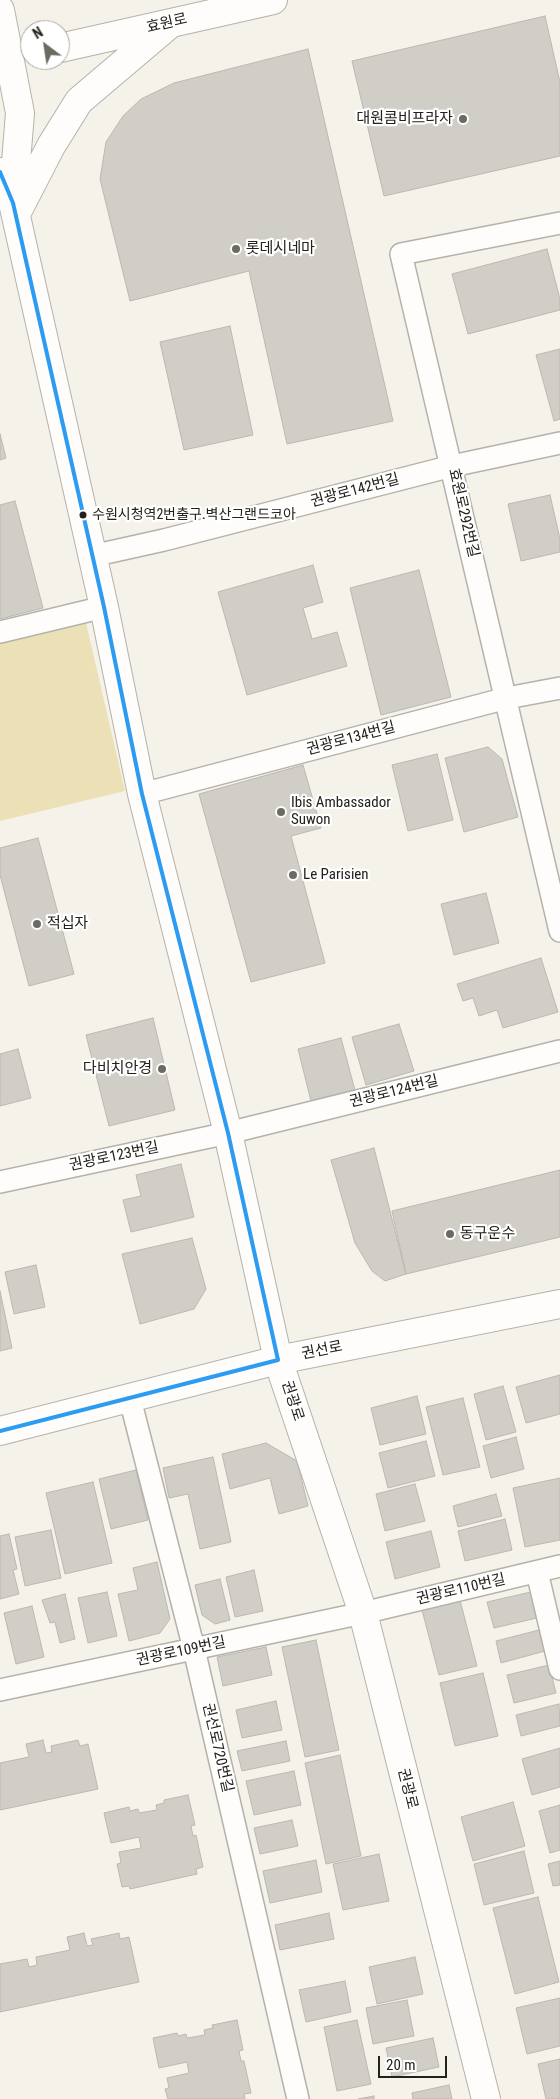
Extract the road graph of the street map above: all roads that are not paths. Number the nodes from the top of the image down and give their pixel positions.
1 (273, 0) edge
2 (0, 10) edge
3 (171, 23) junction
4 (70, 46) edge
5 (14, 59) edge
6 (0, 172) edge
7 (11, 210) edge
8 (560, 223) edge
9 (560, 443) edge
10 (452, 466) junction
11 (92, 556) junction
12 (104, 607) junction
13 (0, 632) edge
14 (560, 688) edge
15 (507, 698) junction
16 (142, 794) junction
17 (560, 930) edge
18 (560, 1051) edge
19 (228, 1132) junction
20 (0, 1182) edge
21 (560, 1304) edge
22 (278, 1360) junction
23 (130, 1399) junction
24 (0, 1431) edge
25 (560, 1566) edge
26 (537, 1572) junction
27 (363, 1613) junction
28 (194, 1649) junction
29 (560, 1669) edge
30 (0, 1690) edge
31 (298, 2099) edge
32 (486, 2099) edge

1 - 3 street, 효원로
2 - 5 street
3 - 4 street, 효원로
3 - 7 street
5 - 7 street
6 - 7 street, 권광로
7 - 11 street, 권광로
8 - 10 street, 효원로292번길
9 - 10 street, 권광로142번길
10 - 11 street, 권광로142번길
10 - 15 street, 효원로292번길
11 - 12 street, 권광로
12 - 13 street
12 - 16 street, 권광로
14 - 15 street, 권광로134번길
15 - 16 street, 권광로134번길
15 - 17 street, 효원로292번길
16 - 19 street, 권광로
18 - 19 street, 권광로124번길
19 - 20 street, 권광로123번길
19 - 22 street, 권광로
21 - 22 street, 권선로
22 - 23 street, 권선로
22 - 27 street, 권광로
23 - 24 street, 권선로
23 - 28 street, 권선로720번길
25 - 26 street, 권광로110번길
26 - 27 street, 권광로110번길
26 - 29 street
27 - 28 street, 권광로109번길
27 - 32 street, 권광로
28 - 30 street, 권광로109번길
28 - 31 street, 권선로720번길

